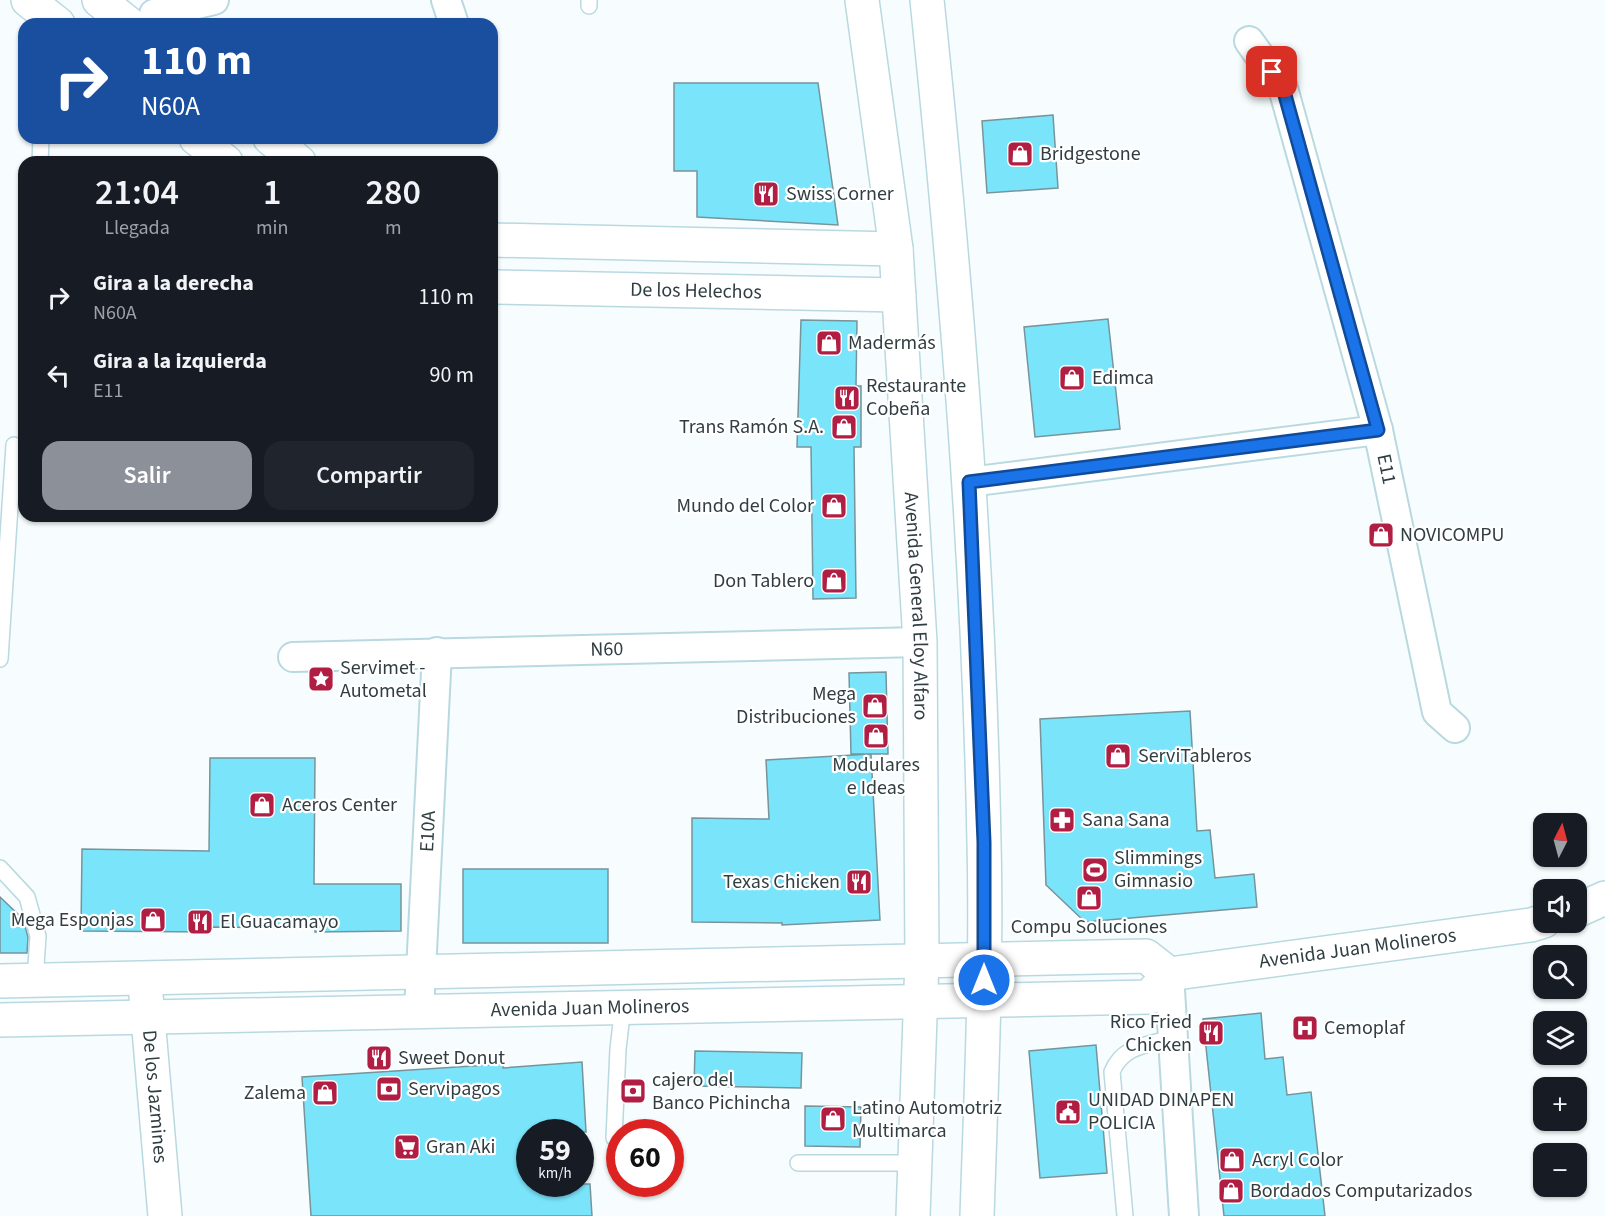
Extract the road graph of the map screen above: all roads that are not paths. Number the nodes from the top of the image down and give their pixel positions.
1 (28, 0) edge
2 (99, 0) edge
3 (214, 0) edge
4 (446, 0) edge
5 (862, 0) edge
6 (927, 0) edge
7 (147, 15) edge
8 (50, 18) edge
9 (452, 18) edge
10 (1249, 41) dead end
11 (204, 144) edge
12 (277, 144) edge
13 (218, 156) edge
14 (292, 156) edge
15 (498, 240) edge
16 (896, 249) junction
17 (498, 287) edge
18 (899, 295) junction
19 (1378, 430) junction
20 (14, 445) dead end
21 (969, 482) junction
22 (920, 642) junction
23 (437, 652) junction
24 (293, 657) dead end
25 (0, 659) edge
26 (1455, 728) dead end
27 (0, 868) edge
28 (1605, 898) edge
29 (1587, 905) edge
30 (1533, 925) edge
31 (922, 960) junction
32 (985, 960) junction
33 (421, 972) junction
34 (1169, 974) junction
35 (144, 978) junction
36 (35, 980) junction
37 (0, 981) edge
38 (984, 999) junction
39 (920, 1003) junction
40 (622, 1006) junction
41 (419, 1011) junction
42 (149, 1017) junction
43 (0, 1020) edge
44 (1172, 1038) junction
45 (615, 1119) edge
46 (798, 1163) dead end
47 (915, 1163) junction
48 (165, 1216) edge
49 (914, 1216) edge
50 (977, 1216) edge
51 (1125, 1216) edge
52 (1184, 1216) edge

1 - 8 street
2 - 7 street
3 - 7 street
4 - 9 street
5 - 16 street, Avenida General Eloy Alfaro
6 - 21 street
10 - 19 street, E11
11 - 13 street
12 - 14 street
15 - 16 street
16 - 18 street, Avenida General Eloy Alfaro
17 - 18 street, De los Helechos
18 - 22 street, Avenida General Eloy Alfaro
19 - 21 street
19 - 26 street, E11
20 - 25 lane
21 - 32 street
22 - 23 street, N60
22 - 31 street, Avenida General Eloy Alfaro
23 - 24 street, N60
23 - 33 street, E10A
27 - 36 lane
28 - 29 street
30 - 34 street, Avenida Juan Molineros
31 - 32 street, Avenida Juan Molineros
31 - 33 street, Avenida Juan Molineros
31 - 39 street, Avenida General Eloy Alfaro
32 - 34 street, Avenida Juan Molineros
32 - 38 street
33 - 35 street, Avenida Juan Molineros
33 - 41 street, E10A
34 - 38 street, Avenida Juan Molineros
34 - 44 street
35 - 36 street, Avenida Juan Molineros
35 - 42 street, De los Jazmines
36 - 37 street, Avenida Juan Molineros
38 - 39 street, Avenida Juan Molineros
38 - 50 street
39 - 40 street, Avenida Juan Molineros
39 - 47 street, Avenida General Eloy Alfaro
40 - 41 street, Avenida Juan Molineros
40 - 45 lane
41 - 42 street, Avenida Juan Molineros
42 - 43 street, Avenida Juan Molineros
42 - 48 street, De los Jazmines
44 - 51 lane
44 - 52 street
46 - 47 lane
47 - 49 street, Avenida General Eloy Alfaro

